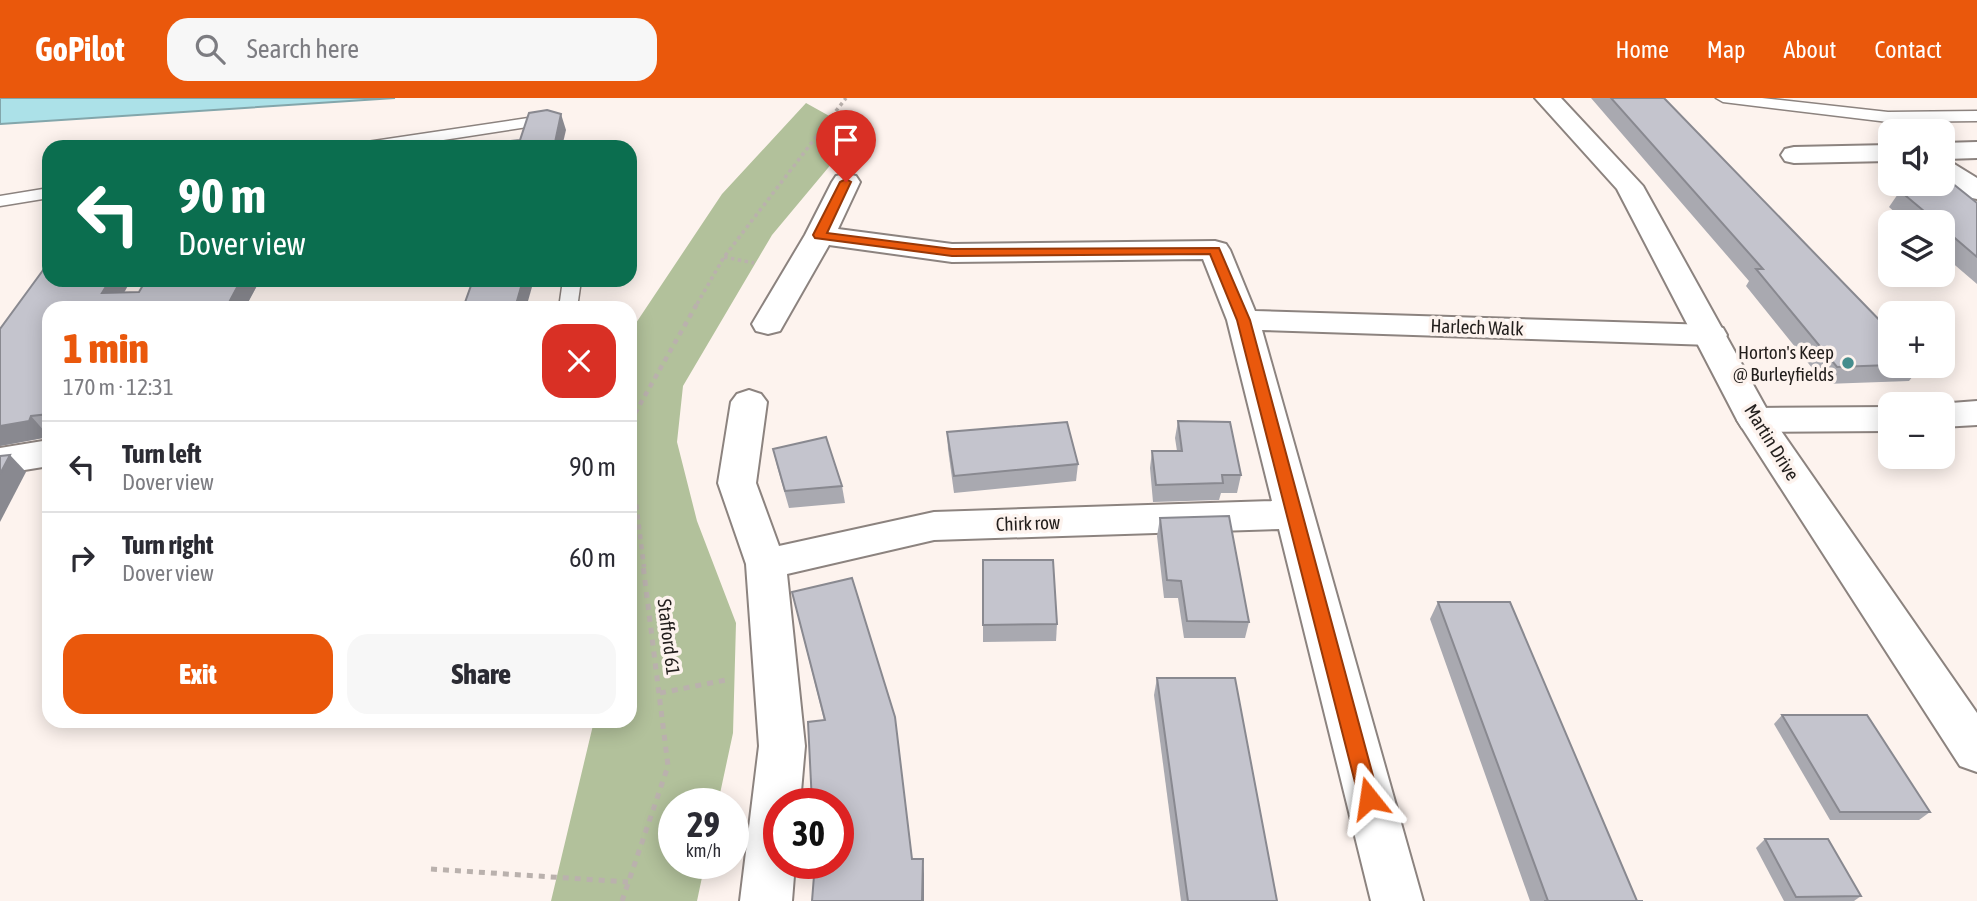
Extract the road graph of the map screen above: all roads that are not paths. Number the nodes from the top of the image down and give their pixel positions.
1 (1547, 98) edge
2 (1723, 98) edge
3 (1977, 116) edge
4 (548, 120) edge
5 (414, 140) edge
6 (1977, 150) edge
7 (1955, 151) edge
8 (1878, 153) edge
9 (1794, 155) dead end
10 (1955, 175) edge
11 (846, 182) dead end
12 (1977, 191) edge
13 (42, 194) edge
14 (0, 201) edge
15 (820, 235) junction
16 (1243, 320) junction
17 (768, 324) dead end
18 (1711, 335) junction
19 (749, 402) dead end
20 (1977, 413) edge
21 (1955, 414) edge
22 (1878, 419) edge
23 (1755, 420) junction
24 (42, 451) edge
25 (0, 461) edge
26 (1294, 514) junction
27 (765, 564) junction
28 (1977, 751) edge
29 (766, 901) edge
30 (1396, 901) edge

1 - 18 street, Martin Drive
2 - 3 lane
4 - 5 lane
6 - 7 street
8 - 9 street
10 - 12 street
11 - 15 street
13 - 14 lane
15 - 16 street
15 - 17 street
16 - 18 street, Harlech Walk
16 - 26 street
18 - 23 street, Martin Drive
19 - 27 street
20 - 21 street
22 - 23 street
23 - 28 street, Martin Drive
24 - 25 street
26 - 27 street, Chirk row
26 - 30 street
27 - 29 street

